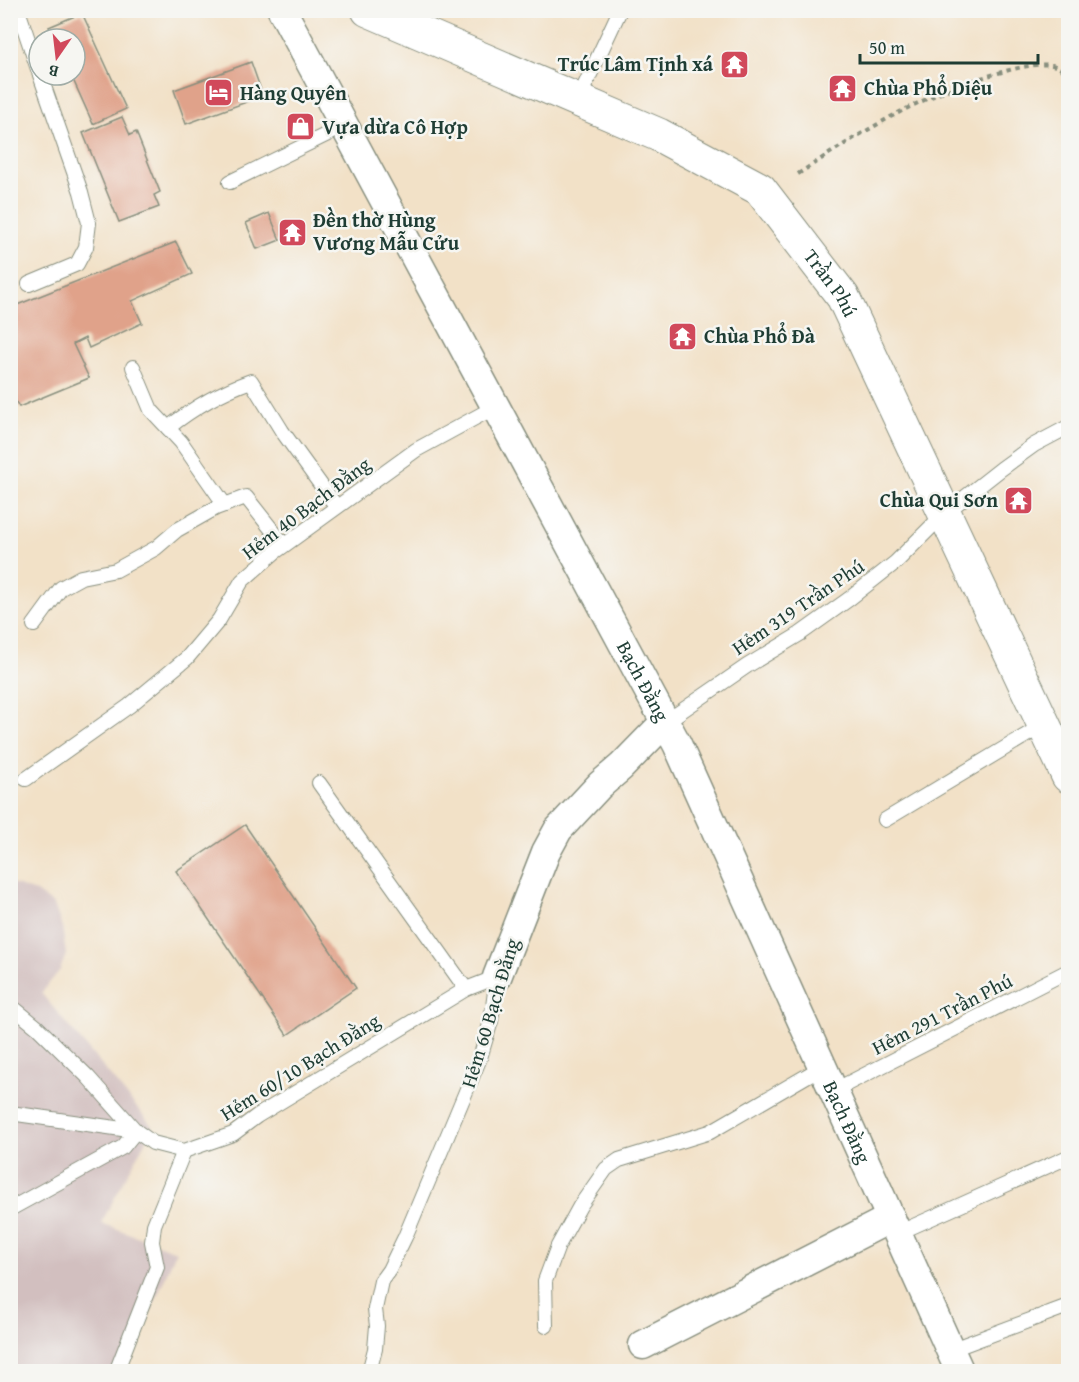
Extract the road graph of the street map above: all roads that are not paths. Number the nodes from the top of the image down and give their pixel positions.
1 (18, 10) edge
2 (282, 10) edge
3 (368, 10) edge
4 (620, 10) edge
5 (27, 36) edge
6 (45, 87) edge
7 (578, 100) junction
8 (344, 126) junction
9 (230, 182) dead end
10 (29, 284) dead end
11 (133, 367) dead end
12 (495, 407) junction
13 (1068, 427) edge
14 (168, 428) junction
15 (225, 505) junction
16 (336, 506) junction
17 (945, 513) junction
18 (284, 545) junction
19 (34, 625) dead end
20 (664, 723) junction
21 (1045, 724) junction
22 (1068, 776) edge
23 (26, 779) dead end
24 (319, 783) dead end
25 (885, 820) dead end
26 (1068, 971) edge
27 (497, 977) junction
28 (466, 989) junction
29 (10, 1005) edge
30 (828, 1079) junction
31 (10, 1113) edge
32 (136, 1131) junction
33 (184, 1151) junction
34 (1068, 1157) edge
35 (10, 1209) edge
36 (894, 1226) junction
37 (1068, 1306) edge
38 (546, 1326) dead end
39 (643, 1345) dead end
40 (955, 1361) edge
41 (116, 1371) edge
42 (369, 1371) edge

1 - 5 lane
2 - 8 street, Bạch Đằng
3 - 7 main road, Trần Phú
4 - 7 lane
6 - 10 lane
7 - 17 main road, Trần Phú
8 - 9 lane
8 - 12 street, Bạch Đằng
11 - 14 lane
12 - 16 lane, Hẻm 40 Bạch Đằng
12 - 20 street, Bạch Đằng
13 - 17 lane, Hẻm 319 Trần Phú
14 - 15 lane
14 - 16 lane
15 - 18 lane
15 - 19 lane
16 - 18 lane, Hẻm 40 Bạch Đằng
17 - 20 lane, Hẻm 319 Trần Phú
17 - 21 main road, Trần Phú
18 - 23 lane, Hẻm 40 Bạch Đằng
20 - 27 street, Hẻm 60 Bạch Đằng
20 - 30 street, Bạch Đằng
21 - 22 main road, Trần Phú
21 - 25 lane
24 - 28 lane
26 - 30 lane, Hẻm 291 Trần Phú
27 - 28 lane, Hẻm 60/10 Bạch Đằng
27 - 42 lane, Hẻm 60 Bạch Đằng
28 - 33 lane, Hẻm 60/10 Bạch Đằng
29 - 32 lane
30 - 36 street, Bạch Đằng
30 - 38 lane, Hẻm 291 Trần Phú
31 - 32 lane
32 - 33 lane
32 - 35 lane
33 - 41 lane
34 - 36 lane
36 - 39 street
36 - 40 street, Bạch Đằng
37 - 40 lane

